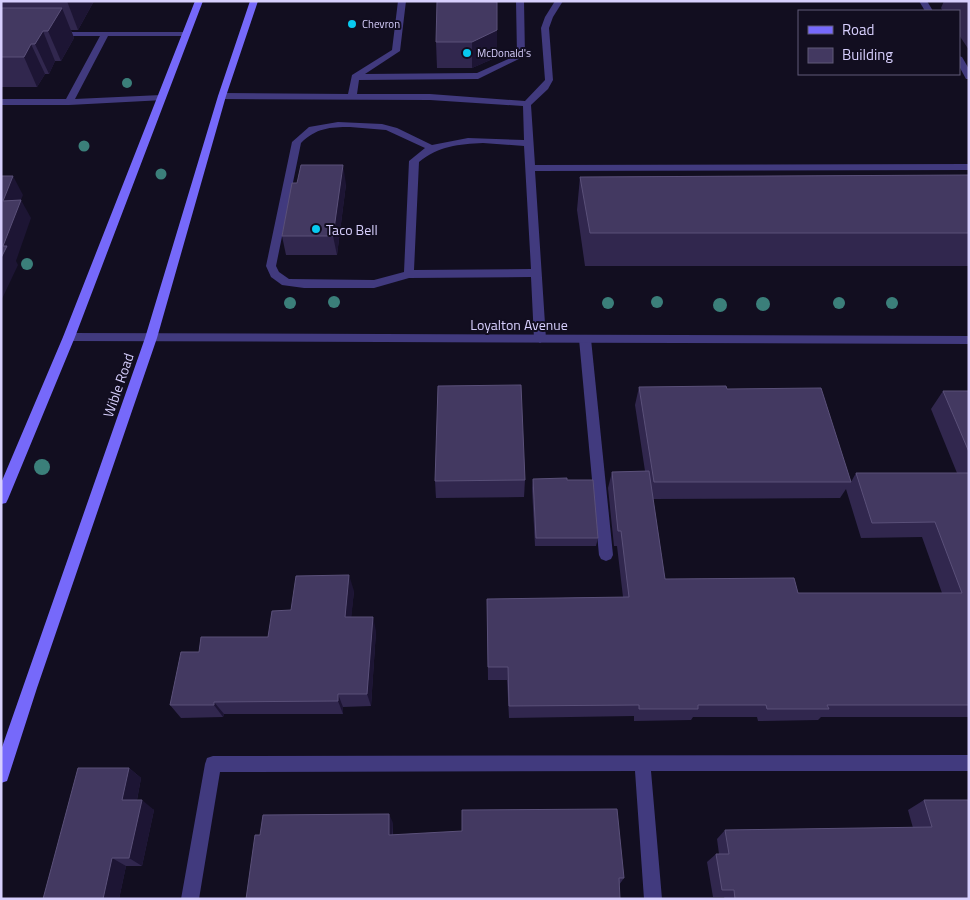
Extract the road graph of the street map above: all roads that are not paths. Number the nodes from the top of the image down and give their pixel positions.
1 (199, 1) edge
2 (254, 1) edge
3 (402, 1) edge
4 (520, 1) edge
5 (559, 1) edge
6 (121, 24) dead end
7 (48, 34) edge
8 (105, 34) junction
9 (116, 34) junction
10 (186, 34) junction
11 (960, 62) edge
12 (355, 77) junction
13 (969, 77) edge
14 (222, 96) junction
15 (352, 97) junction
16 (161, 98) junction
17 (1, 102) edge
18 (69, 102) junction
19 (527, 104) junction
20 (528, 143) junction
21 (431, 148) junction
22 (969, 167) edge
23 (530, 168) junction
24 (536, 273) junction
25 (409, 274) junction
26 (69, 337) junction
27 (150, 338) junction
28 (540, 339) junction
29 (585, 339) junction
30 (969, 340) edge
31 (1, 500) edge
32 (606, 555) dead end
33 (969, 763) edge
34 (642, 764) junction
35 (1, 775) edge
36 (190, 899) edge
37 (653, 899) edge

1 - 10 street
2 - 14 street, Wible Road
3 - 12 street
4 - 12 street
5 - 19 street
6 - 9 street
7 - 8 street
8 - 9 street
8 - 18 street
9 - 10 street
10 - 16 street
11 - 13 street
12 - 15 street
14 - 15 street
14 - 27 street, Wible Road
15 - 19 street
16 - 18 street
16 - 26 street
17 - 18 street
19 - 20 street
20 - 21 street
20 - 23 street
21 - 25 street
21 - 25 street
22 - 23 street
23 - 24 street
24 - 25 street
24 - 28 street
26 - 27 street, Loyalton Avenue
26 - 31 street
27 - 28 street, Loyalton Avenue
27 - 35 street, Wible Road
28 - 29 street, Loyalton Avenue
29 - 30 street, Loyalton Avenue
29 - 32 street
33 - 34 street
34 - 36 street
34 - 37 street

